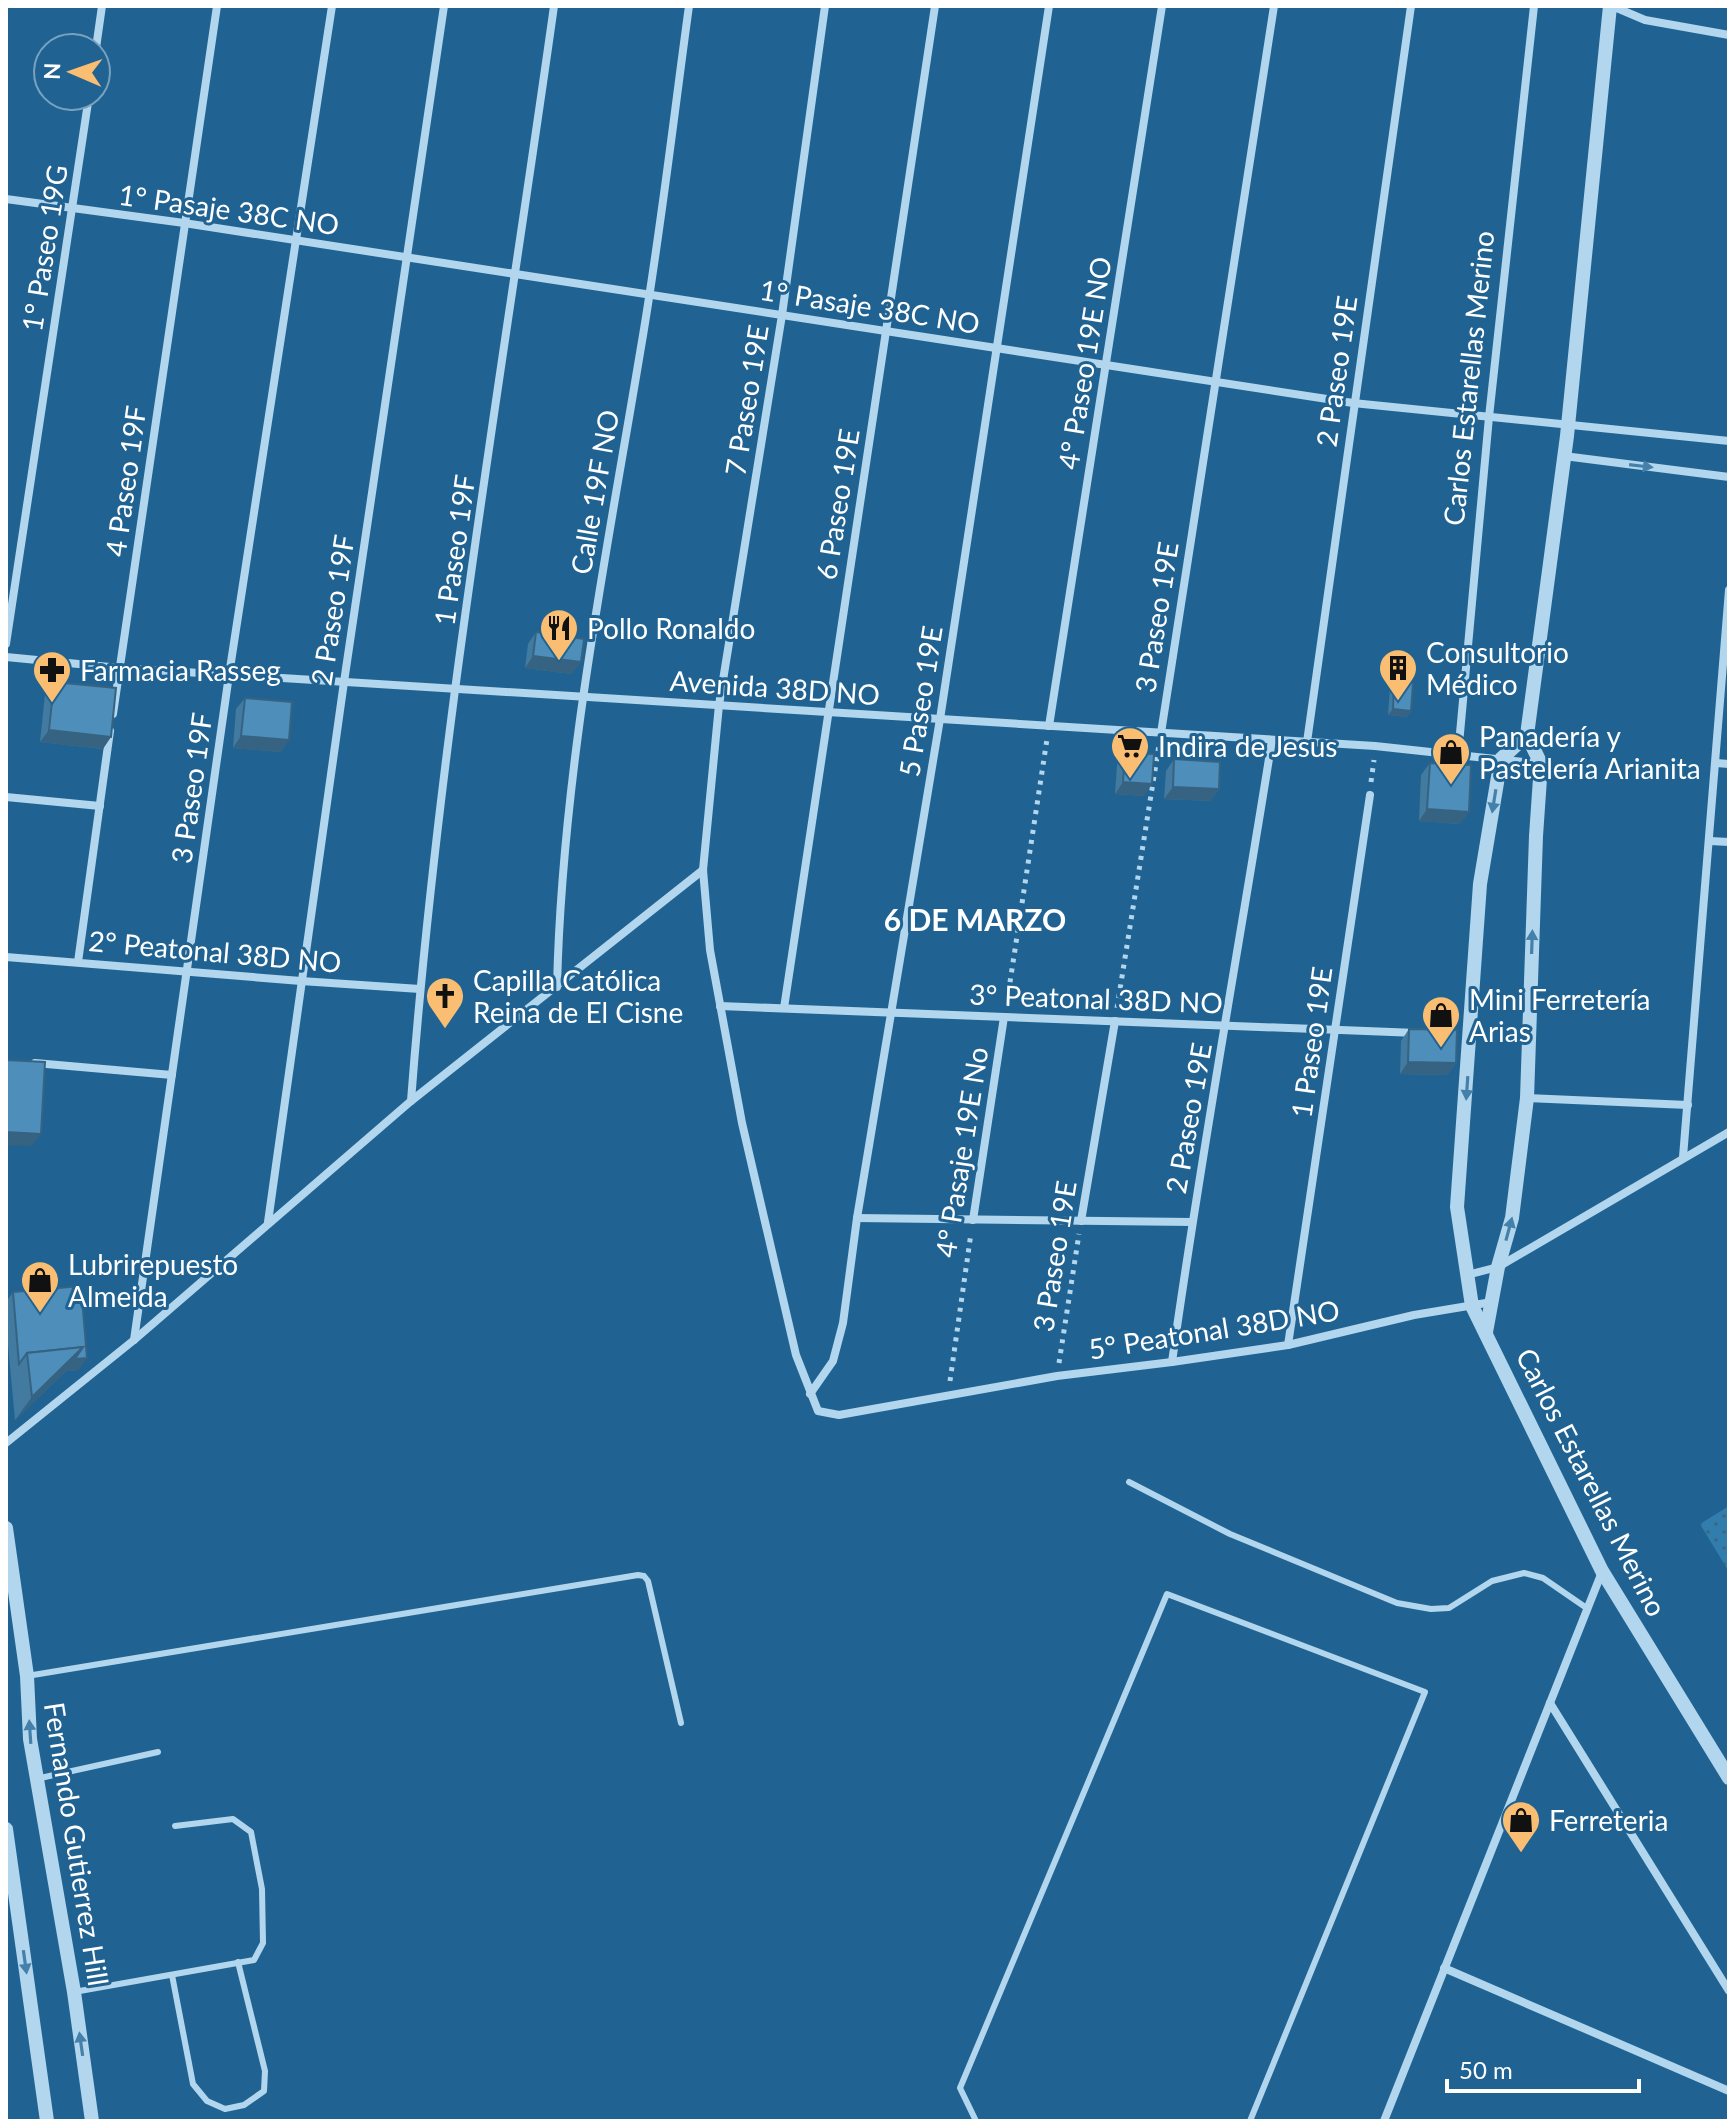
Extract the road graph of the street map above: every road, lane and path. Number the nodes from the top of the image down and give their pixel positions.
1 (102, 6) edge
2 (217, 6) edge
3 (332, 6) edge
4 (444, 6) edge
5 (554, 6) edge
6 (689, 6) edge
7 (825, 6) edge
8 (935, 6) edge
9 (1049, 6) edge
10 (1162, 6) edge
11 (1274, 6) edge
12 (1411, 6) edge
13 (1534, 6) edge
14 (1611, 6) edge
15 (98, 32) edge
16 (1729, 35) edge
17 (87, 112) edge
18 (6, 199) edge
19 (72, 209) junction
20 (184, 223) junction
21 (297, 240) junction
22 (408, 257) junction
23 (516, 274) junction
24 (650, 295) junction
25 (782, 315) junction
26 (886, 331) junction
27 (998, 348) junction
28 (1106, 365) junction
29 (1213, 382) junction
30 (1353, 403) junction
31 (1489, 417) junction
32 (1568, 424) junction
33 (1729, 441) edge
34 (1564, 456) junction
35 (1729, 477) edge
36 (1729, 590) edge
37 (1728, 636) edge
38 (6, 644) edge
39 (6, 657) edge
40 (120, 668) junction
41 (229, 675) junction
42 (344, 682) junction
43 (456, 689) junction
44 (582, 697) junction
45 (719, 705) junction
46 (827, 712) junction
47 (940, 719) junction
48 (1049, 726) junction
49 (1161, 733) junction
50 (1527, 735) junction
51 (1272, 740) junction
52 (1307, 742) junction
53 (1375, 746) junction
54 (1458, 755) junction
55 (1501, 759) junction
56 (1716, 763) junction
57 (1541, 764) junction
58 (1729, 764) edge
59 (1370, 795) joint
60 (6, 797) edge
61 (100, 806) junction
62 (1710, 841) junction
63 (1729, 842) edge
64 (703, 870) junction
65 (6, 957) edge
66 (78, 962) junction
67 (188, 972) junction
68 (301, 981) junction
69 (557, 987) junction
70 (420, 989) junction
71 (720, 1006) junction
72 (784, 1008) junction
73 (892, 1012) junction
74 (1004, 1017) junction
75 (1115, 1021) junction
76 (1227, 1025) junction
77 (1336, 1030) junction
78 (1425, 1033) edge
79 (21, 1062) edge
80 (172, 1075) junction
81 (1527, 1098) junction
82 (411, 1101) junction
83 (1688, 1105) junction
84 (1729, 1132) edge
85 (1683, 1157) junction
86 (857, 1218) junction
87 (973, 1220) junction
88 (1081, 1221) junction
89 (268, 1222) junction
90 (1192, 1222) junction
91 (1498, 1267) junction
92 (1467, 1275) junction
93 (1492, 1302) junction
94 (1472, 1306) junction
95 (1486, 1332) junction
96 (134, 1340) junction
97 (1288, 1345) junction
98 (1172, 1362) junction
99 (1057, 1376) junction
100 (810, 1394) junction
101 (948, 1395) junction
102 (6, 1443) edge
103 (1129, 1482) dead end
104 (6, 1528) edge
105 (1602, 1571) junction
106 (1588, 1609) junction
107 (27, 1676) junction
108 (1550, 1703) junction
109 (681, 1723) dead end
110 (158, 1752) dead end
111 (1729, 1778) edge
112 (36, 1779) junction
113 (175, 1826) dead end
114 (6, 1829) edge
115 (238, 1962) junction
116 (1444, 1968) junction
117 (172, 1975) junction
118 (1729, 1991) edge
119 (74, 1992) junction
120 (1729, 2091) edge
121 (47, 2121) edge
122 (92, 2121) edge
123 (976, 2121) edge
124 (1250, 2121) edge
125 (1384, 2121) edge

1 - 15 street
2 - 20 street, 4 Paseo 19F
3 - 21 street, 3 Paseo 19F
4 - 22 street, 2 Paseo 19F
5 - 23 street, 1 Paseo 19F
6 - 24 street, Calle 19F NO
7 - 25 street, 7 Paseo 19E
8 - 26 street, 6 Paseo 19E
9 - 27 street, 5 Paseo 19E
10 - 28 street, 4° Paseo 19E NO
11 - 29 street, 3 Paseo 19E
12 - 30 street, 2 Paseo 19E
13 - 31 street, Carlos Estarellas Merino
14 - 16 street
14 - 32 street
17 - 19 street, 1° Paseo 19G
18 - 19 street, 1° Pasaje 38C NO
19 - 20 street, 1° Pasaje 38C NO
19 - 38 street, 1° Paseo 19G
20 - 21 street, 1° Pasaje 38C NO
20 - 40 street, 4 Paseo 19F
21 - 22 street, 1° Pasaje 38C NO
21 - 41 street, 3 Paseo 19F
22 - 23 street, 1° Pasaje 38C NO
22 - 42 street, 2 Paseo 19F
23 - 24 street, 1° Pasaje 38C NO
23 - 43 street, 1 Paseo 19F
24 - 25 street, 1° Pasaje 38C NO
24 - 44 street, Calle 19F NO
25 - 26 street, 1° Pasaje 38C NO
25 - 45 street, 7 Paseo 19E
26 - 27 street, 1° Pasaje 38C NO
26 - 46 street, 6 Paseo 19E
27 - 28 street, 1° Pasaje 38C NO
27 - 47 street, 5 Paseo 19E
28 - 29 street, 1° Pasaje 38C NO
28 - 48 street, 4° Paseo 19E NO
29 - 30 street, 1° Pasaje 38C NO
29 - 49 street, 3 Paseo 19E
30 - 31 street, 1° Pasaje 38C NO
30 - 52 street, 2 Paseo 19E
31 - 32 street, 1° Pasaje 38C NO
31 - 54 street, Carlos Estarellas Merino
32 - 33 street, 1° Pasaje 38C NO
32 - 34 street
34 -> 35 street
34 - 50 street
36 - 37 street
37 - 56 street
39 - 40 street, Avenida 38D NO
40 - 41 street, Avenida 38D NO
40 - 61 street, 4 Paseo 19F
41 - 42 street, Avenida 38D NO
41 - 67 street, 3 Paseo 19F
42 - 43 street, Avenida 38D NO
42 - 68 street, 2 Paseo 19F
43 - 44 street, Avenida 38D NO
43 - 70 street, 1 Paseo 19F
44 - 45 street, Avenida 38D NO
44 - 69 street, Calle 19F NO
45 - 46 street, Avenida 38D NO
45 - 64 street, 7 Paseo 19E
46 - 47 street, Avenida 38D NO
46 - 72 street, 6 Paseo 19E
47 - 48 street, Avenida 38D NO
47 - 73 street, 5 Paseo 19E
48 - 49 street, Avenida 38D NO
48 - 74 path, 4° Pasaje 19E No
49 - 51 street, Avenida 38D NO
49 - 75 path, 3 Paseo 19E
50 - 55 street
50 - 57 street, Carlos Estarellas Merino
51 - 52 street, Avenida 38D NO
51 - 76 street, 2 Paseo 19E
52 - 53 street, Avenida 38D NO
53 - 54 street, Avenida 38D NO
53 - 59 path
54 - 55 street, Avenida 38D NO
55 - 57 street, Avenida 38D NO
55 -> 92 street, Carlos Estarellas Merino
56 - 58 street
56 - 62 street
81 -> 57 street, Carlos Estarellas Merino
59 - 77 street, 1 Paseo 19E
60 - 61 street
61 - 66 street, 4 Paseo 19F
62 - 63 street
62 - 83 street
64 - 69 street
64 - 71 street, 7 Paseo 19E
65 - 66 street, 2° Peatonal 38D NO
66 - 67 street, 2° Peatonal 38D NO
67 - 68 street, 2° Peatonal 38D NO
67 - 80 street, 3 Paseo 19F
68 - 70 street, 2° Peatonal 38D NO
68 - 89 street, 2 Paseo 19F
69 - 82 street
70 - 82 street, 1 Paseo 19F
71 - 72 street, 3° Peatonal 38D NO
71 - 100 street, 7 Paseo 19E
72 - 73 street, 3° Peatonal 38D NO
73 - 74 street, 3° Peatonal 38D NO
73 - 86 street, 5 Paseo 19E
74 - 75 street, 3° Peatonal 38D NO
74 - 87 street, 4° Pasaje 19E No
75 - 76 street, 3° Peatonal 38D NO
75 - 88 street, 3 Paseo 19E
76 - 77 street, 3° Peatonal 38D NO
76 - 90 street, 2 Paseo 19E
77 - 78 street, 3° Peatonal 38D NO
77 - 97 street, 1 Paseo 19E
79 - 80 street
80 - 96 street, 3 Paseo 19F
81 - 83 street
91 -> 81 street, Carlos Estarellas Merino
82 - 89 street
83 - 85 street
84 - 85 street
85 - 91 street
86 - 87 street
86 - 100 street, 5 Paseo 19E
87 - 88 street
87 - 101 path, 4° Pasaje 19E No
88 - 90 street
88 - 99 path, 3 Paseo 19E
89 - 96 street
90 - 98 street, 2 Paseo 19E
91 - 92 street
91 - 93 street, Carlos Estarellas Merino
92 - 94 street, Carlos Estarellas Merino
93 - 94 street, 5° Peatonal 38D NO
93 - 95 street, Carlos Estarellas Merino
94 - 95 street, Carlos Estarellas Merino
94 - 97 street, 5° Peatonal 38D NO
95 - 105 street, Carlos Estarellas Merino
96 - 102 street
97 - 98 street, 5° Peatonal 38D NO
98 - 99 street, 5° Peatonal 38D NO
99 - 101 street, 5° Peatonal 38D NO
100 - 101 street, 5° Peatonal 38D NO
103 - 106 lane
104 - 107 street, Fernando Gutierrez Hill
105 - 106 street
105 - 111 street, Carlos Estarellas Merino
106 - 108 street
107 - 109 lane
112 -> 107 street, Fernando Gutierrez Hill
108 - 116 street
108 - 118 street
110 - 112 lane
112 - 119 street, Fernando Gutierrez Hill
113 - 115 lane
114 -> 121 street
115 - 117 lane
115 - 117 lane
116 - 120 street
116 - 125 street
117 - 119 lane
122 -> 119 street, Fernando Gutierrez Hill
123 - 124 lane

